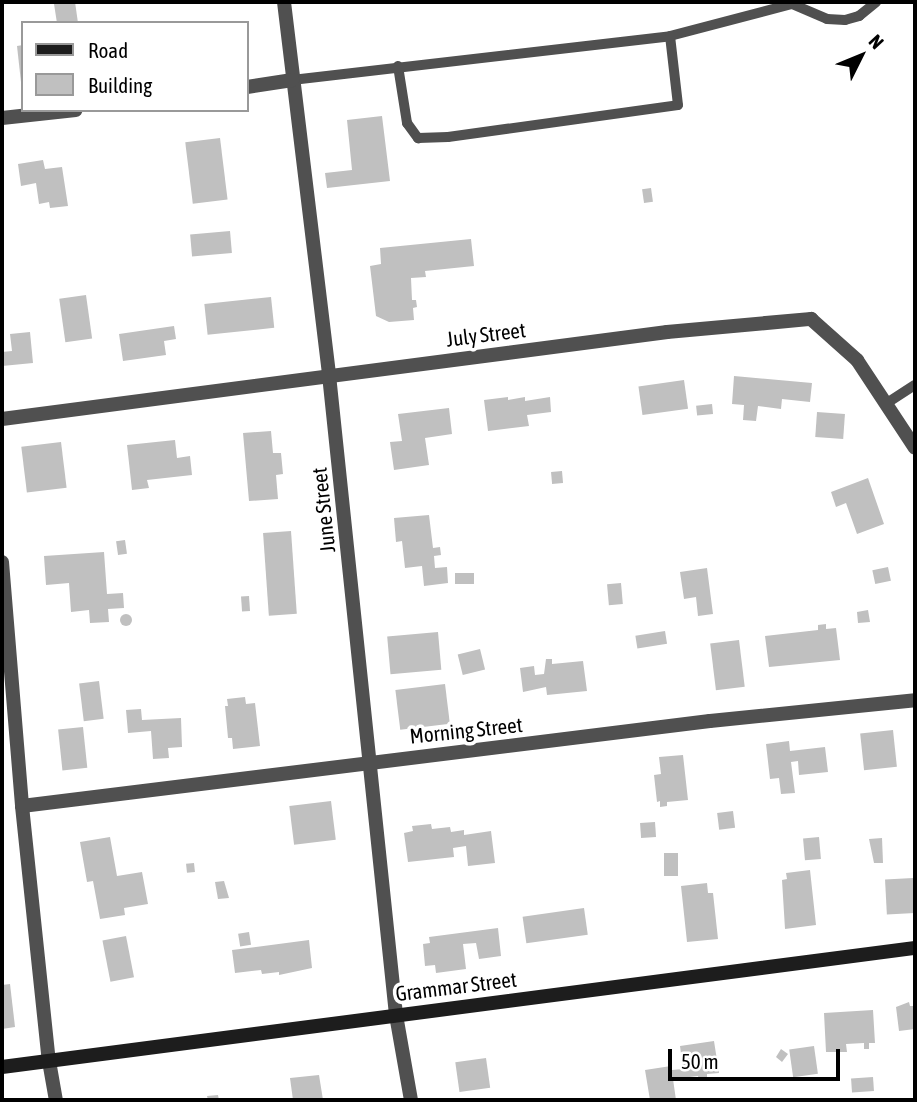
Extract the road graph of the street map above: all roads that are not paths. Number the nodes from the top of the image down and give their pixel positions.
1 (284, 2) edge
2 (876, 2) edge
3 (792, 3) edge
4 (670, 36) junction
5 (398, 66) junction
6 (292, 80) junction
7 (248, 87) edge
8 (58, 112) edge
9 (2, 118) edge
10 (329, 375) junction
11 (915, 385) edge
12 (887, 403) junction
13 (2, 419) edge
14 (915, 448) edge
15 (2, 562) edge
16 (4, 606) edge
17 (915, 700) edge
18 (371, 762) junction
19 (22, 806) junction
20 (915, 948) edge
21 (396, 1015) junction
22 (48, 1061) junction
23 (2, 1067) edge
24 (56, 1100) edge
25 (411, 1100) edge

1 - 6 street, June Street
2 - 3 lane
3 - 4 lane
4 - 5 lane
4 - 5 lane
5 - 6 lane
6 - 7 street
6 - 10 street, June Street
8 - 9 street
10 - 12 street, July Street
10 - 13 street, July Street
10 - 18 street, June Street
11 - 12 lane
12 - 14 street, July Street
15 - 16 street
16 - 19 street
17 - 18 street, Morning Street
18 - 19 street, Morning Street
18 - 21 street, June Street
19 - 22 street
20 - 21 street, Grammar Street
21 - 22 street, Grammar Street
21 - 25 street, June Street
22 - 23 street, Grammar Street
22 - 24 street

